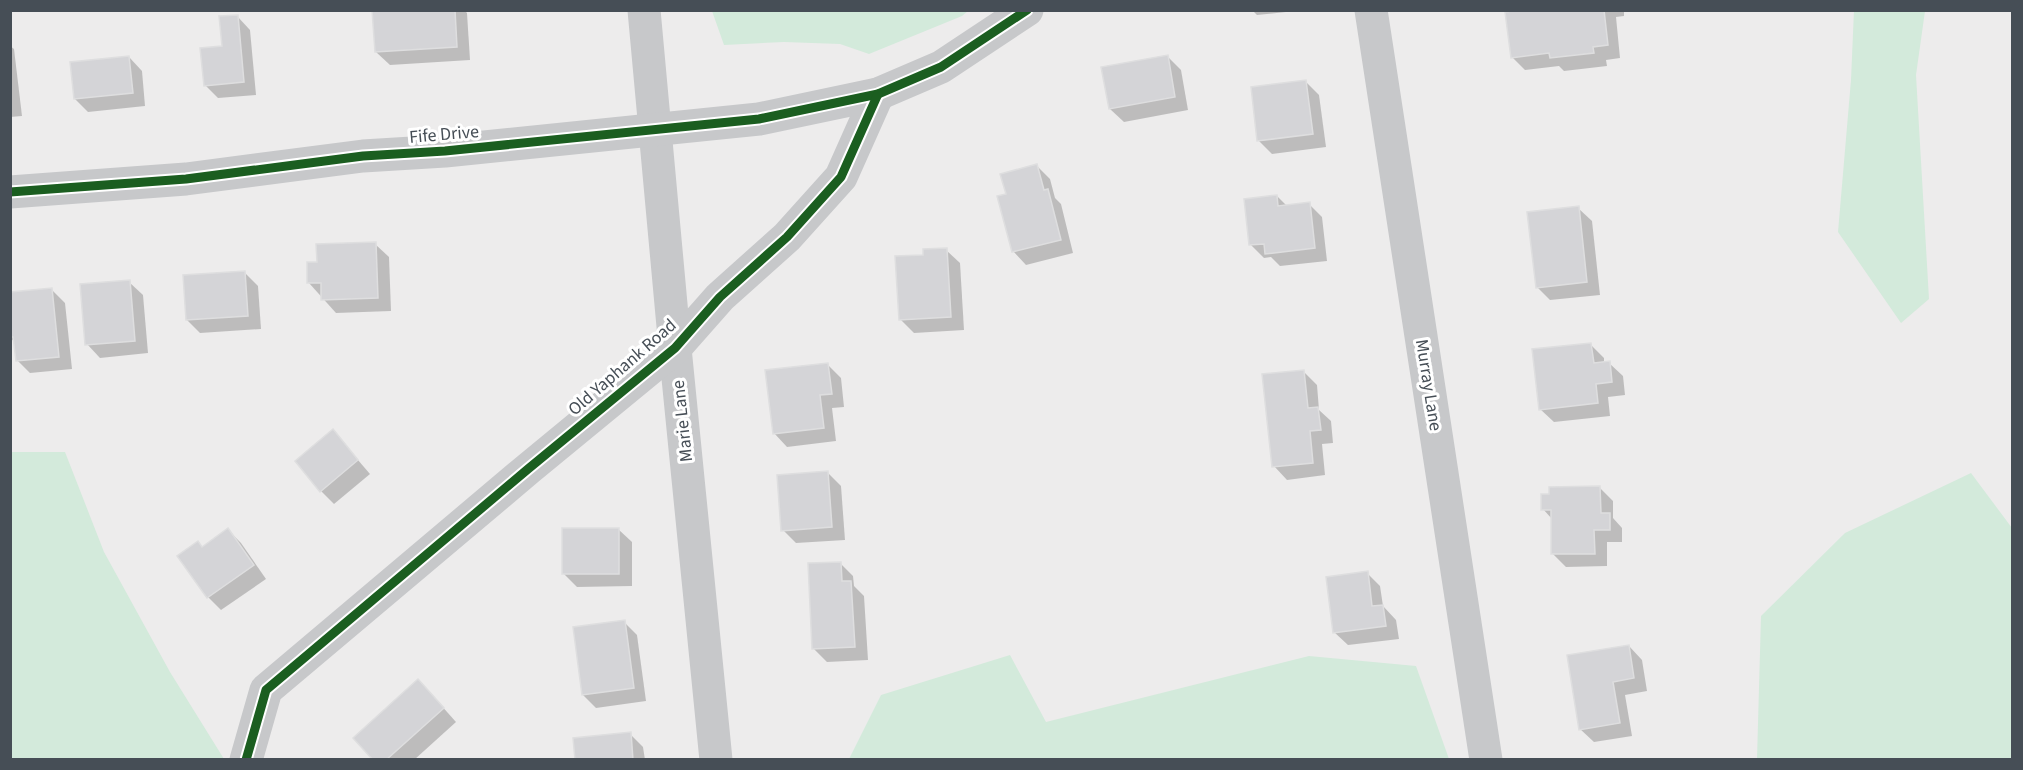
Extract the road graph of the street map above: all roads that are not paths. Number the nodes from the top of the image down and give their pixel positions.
1 (644, 10) edge
2 (1027, 10) edge
3 (1371, 10) edge
4 (878, 94) junction
5 (655, 130) junction
6 (10, 192) edge
7 (675, 348) junction
8 (246, 759) edge
9 (716, 759) edge
10 (1486, 759) edge

1 - 5 street, Marie Lane
2 - 4 street
3 - 10 street, Murray Lane
4 - 5 street, Fife Drive
4 - 7 street, Old Yaphank Road
5 - 6 street, Fife Drive
5 - 7 street, Marie Lane
7 - 8 street, Old Yaphank Road
7 - 9 street, Marie Lane

